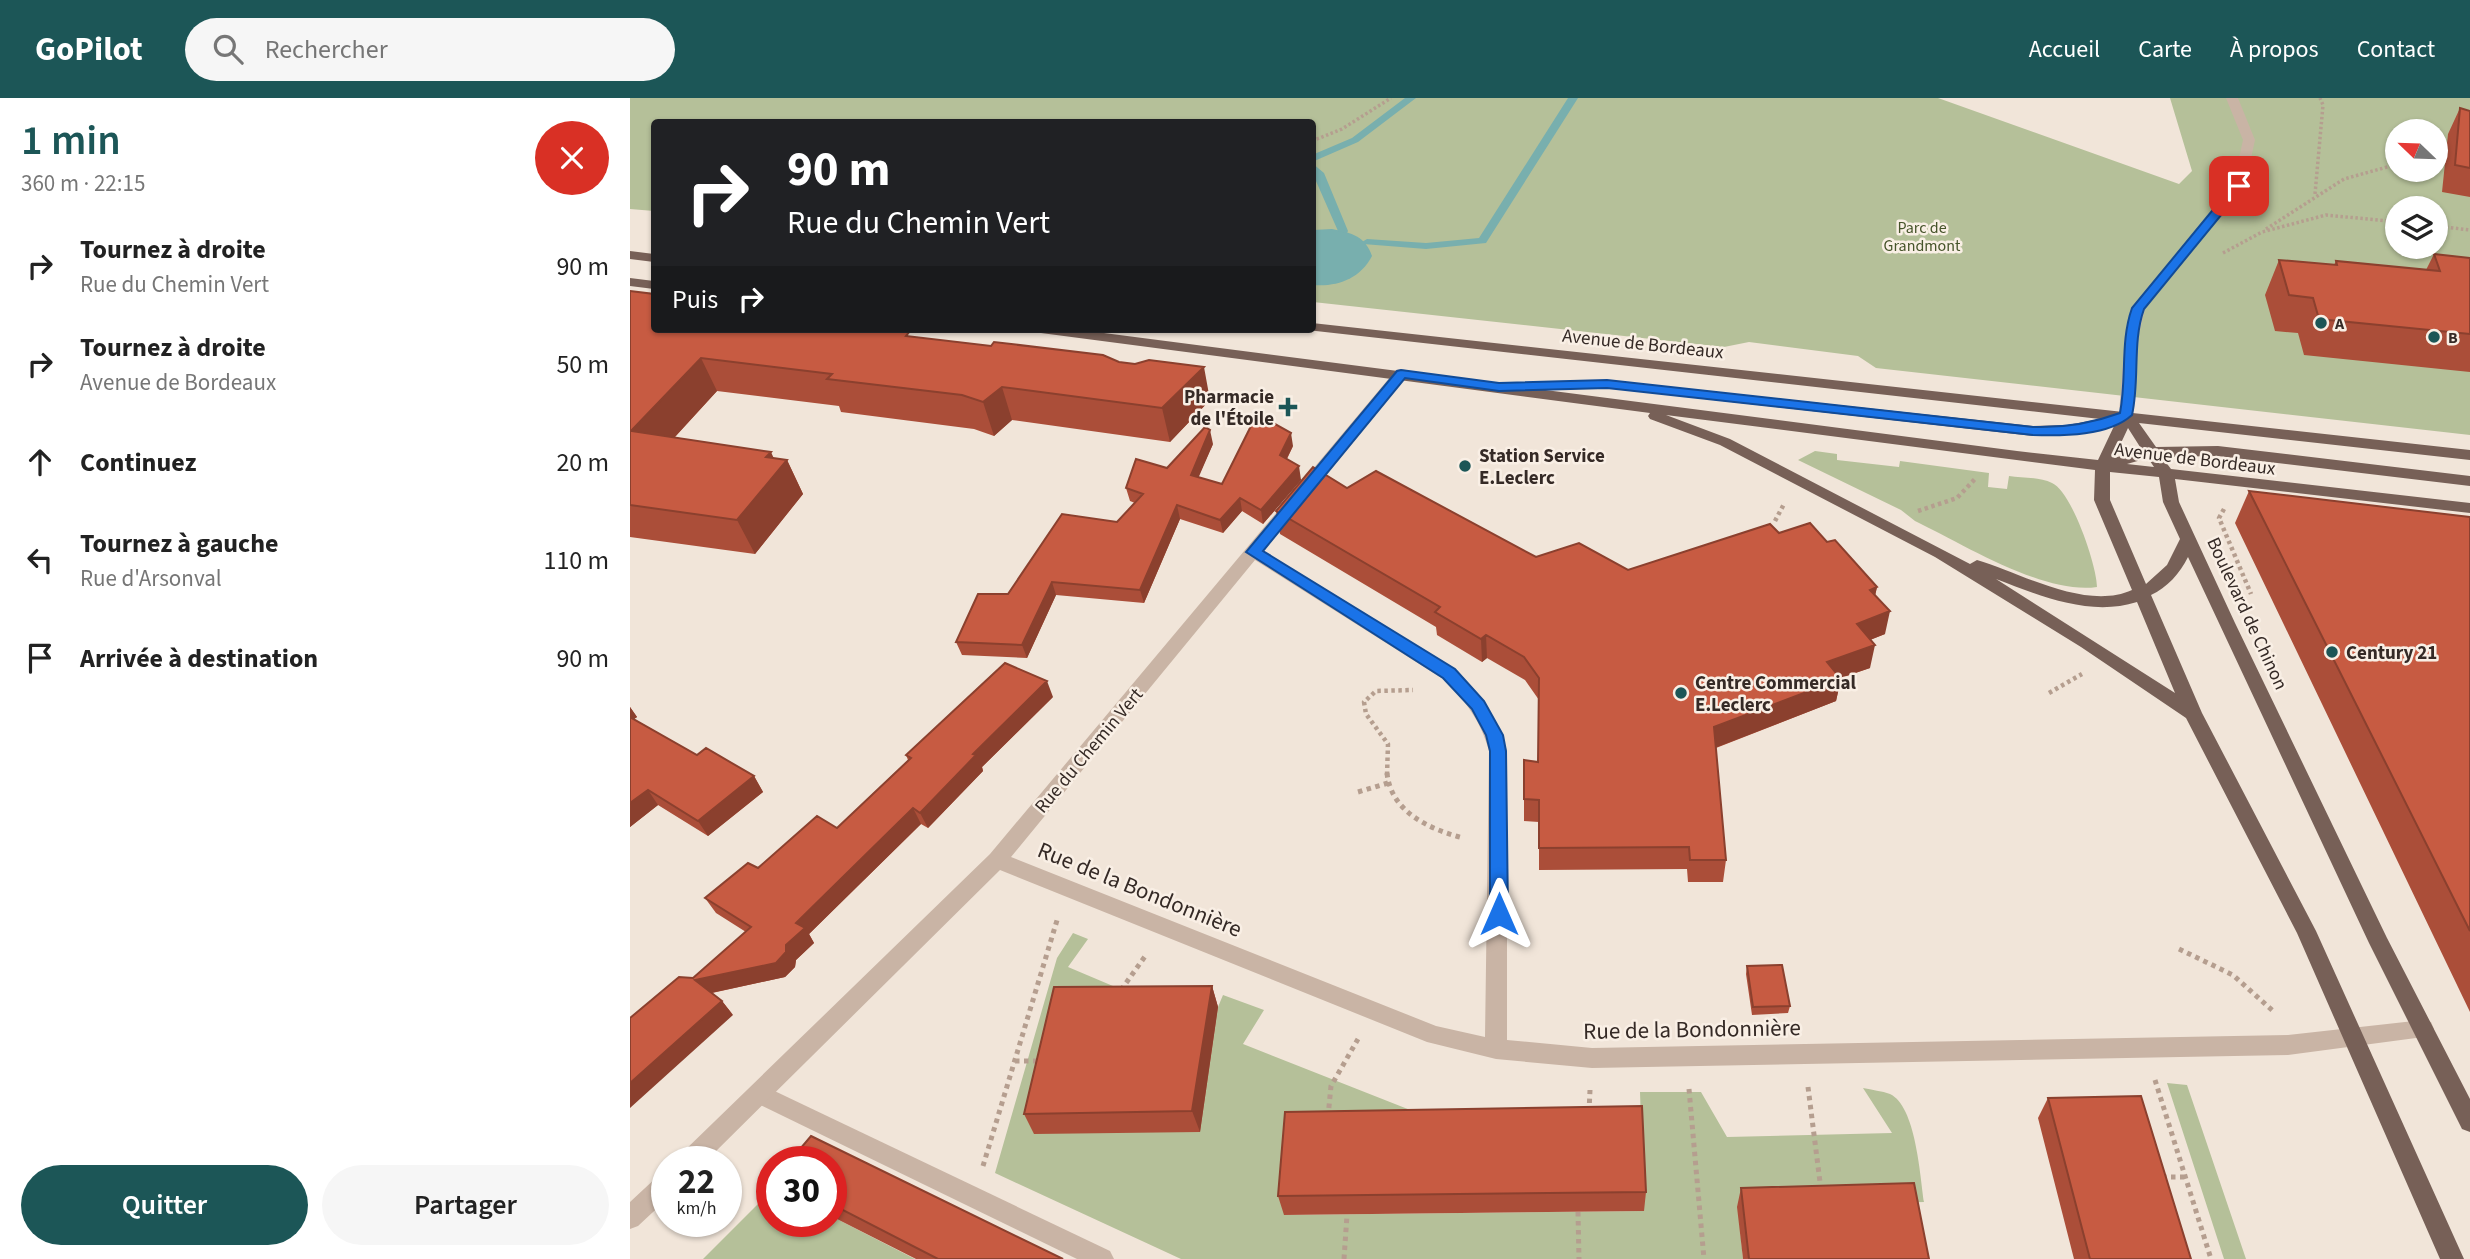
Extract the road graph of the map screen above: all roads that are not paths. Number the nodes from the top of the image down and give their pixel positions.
1 (2232, 98) edge
2 (630, 255) edge
3 (651, 258) edge
4 (630, 282) edge
5 (651, 285) edge
6 (1316, 327) edge
7 (1074, 333) edge
8 (1401, 373) junction
9 (1499, 387) junction
10 (1612, 403) junction
11 (2126, 415) junction
12 (2151, 452) junction
13 (2470, 455) edge
14 (2103, 466) junction
15 (2166, 474) junction
16 (2470, 481) edge
17 (2470, 508) edge
18 (2188, 540) junction
19 (1254, 552) junction
20 (1941, 553) junction
21 (2143, 593) junction
22 (2193, 713) junction
23 (997, 860) junction
24 (2423, 1029) junction
25 (2354, 1035) junction
26 (1496, 1049) junction
27 (760, 1094) junction
28 (2470, 1122) edge
29 (706, 1146) edge
30 (651, 1198) edge
31 (630, 1218) edge
32 (1102, 1259) edge
33 (2452, 1259) edge

1 - 11 street
2 - 3 main road
4 - 5 main road
6 - 11 main road, Avenue de Bordeaux
7 - 8 main road, Avenue de Bordeaux
8 - 9 main road, Avenue de Bordeaux
8 - 19 street, Rue du Chemin Vert
9 - 10 main road, Avenue de Bordeaux
9 - 11 main road
10 - 14 main road, Avenue de Bordeaux
10 - 20 main road
11 - 12 main road, Boulevard de Chinon
11 - 13 main road, Avenue de Bordeaux
11 - 14 main road
12 - 14 main road
12 - 15 main road, Boulevard de Chinon
12 - 16 main road
14 - 15 main road, Avenue de Bordeaux
14 - 21 main road
15 - 17 main road, Avenue de Bordeaux
15 - 18 main road, Boulevard de Chinon
18 - 21 main road
18 - 24 main road, Boulevard de Chinon
19 - 23 street, Rue du Chemin Vert
19 - 26 street
20 - 21 main road
20 - 22 main road
21 - 22 main road
22 - 25 main road
23 - 26 street, Rue de la Bondonnière
23 - 27 street, Rue du Chemin Vert
24 - 25 street, Rue de la Bondonnière
24 - 28 main road, Boulevard de Chinon
25 - 26 street, Rue de la Bondonnière
25 - 33 main road
27 - 29 street, Rue du Chemin Vert
27 - 32 street
30 - 31 street

